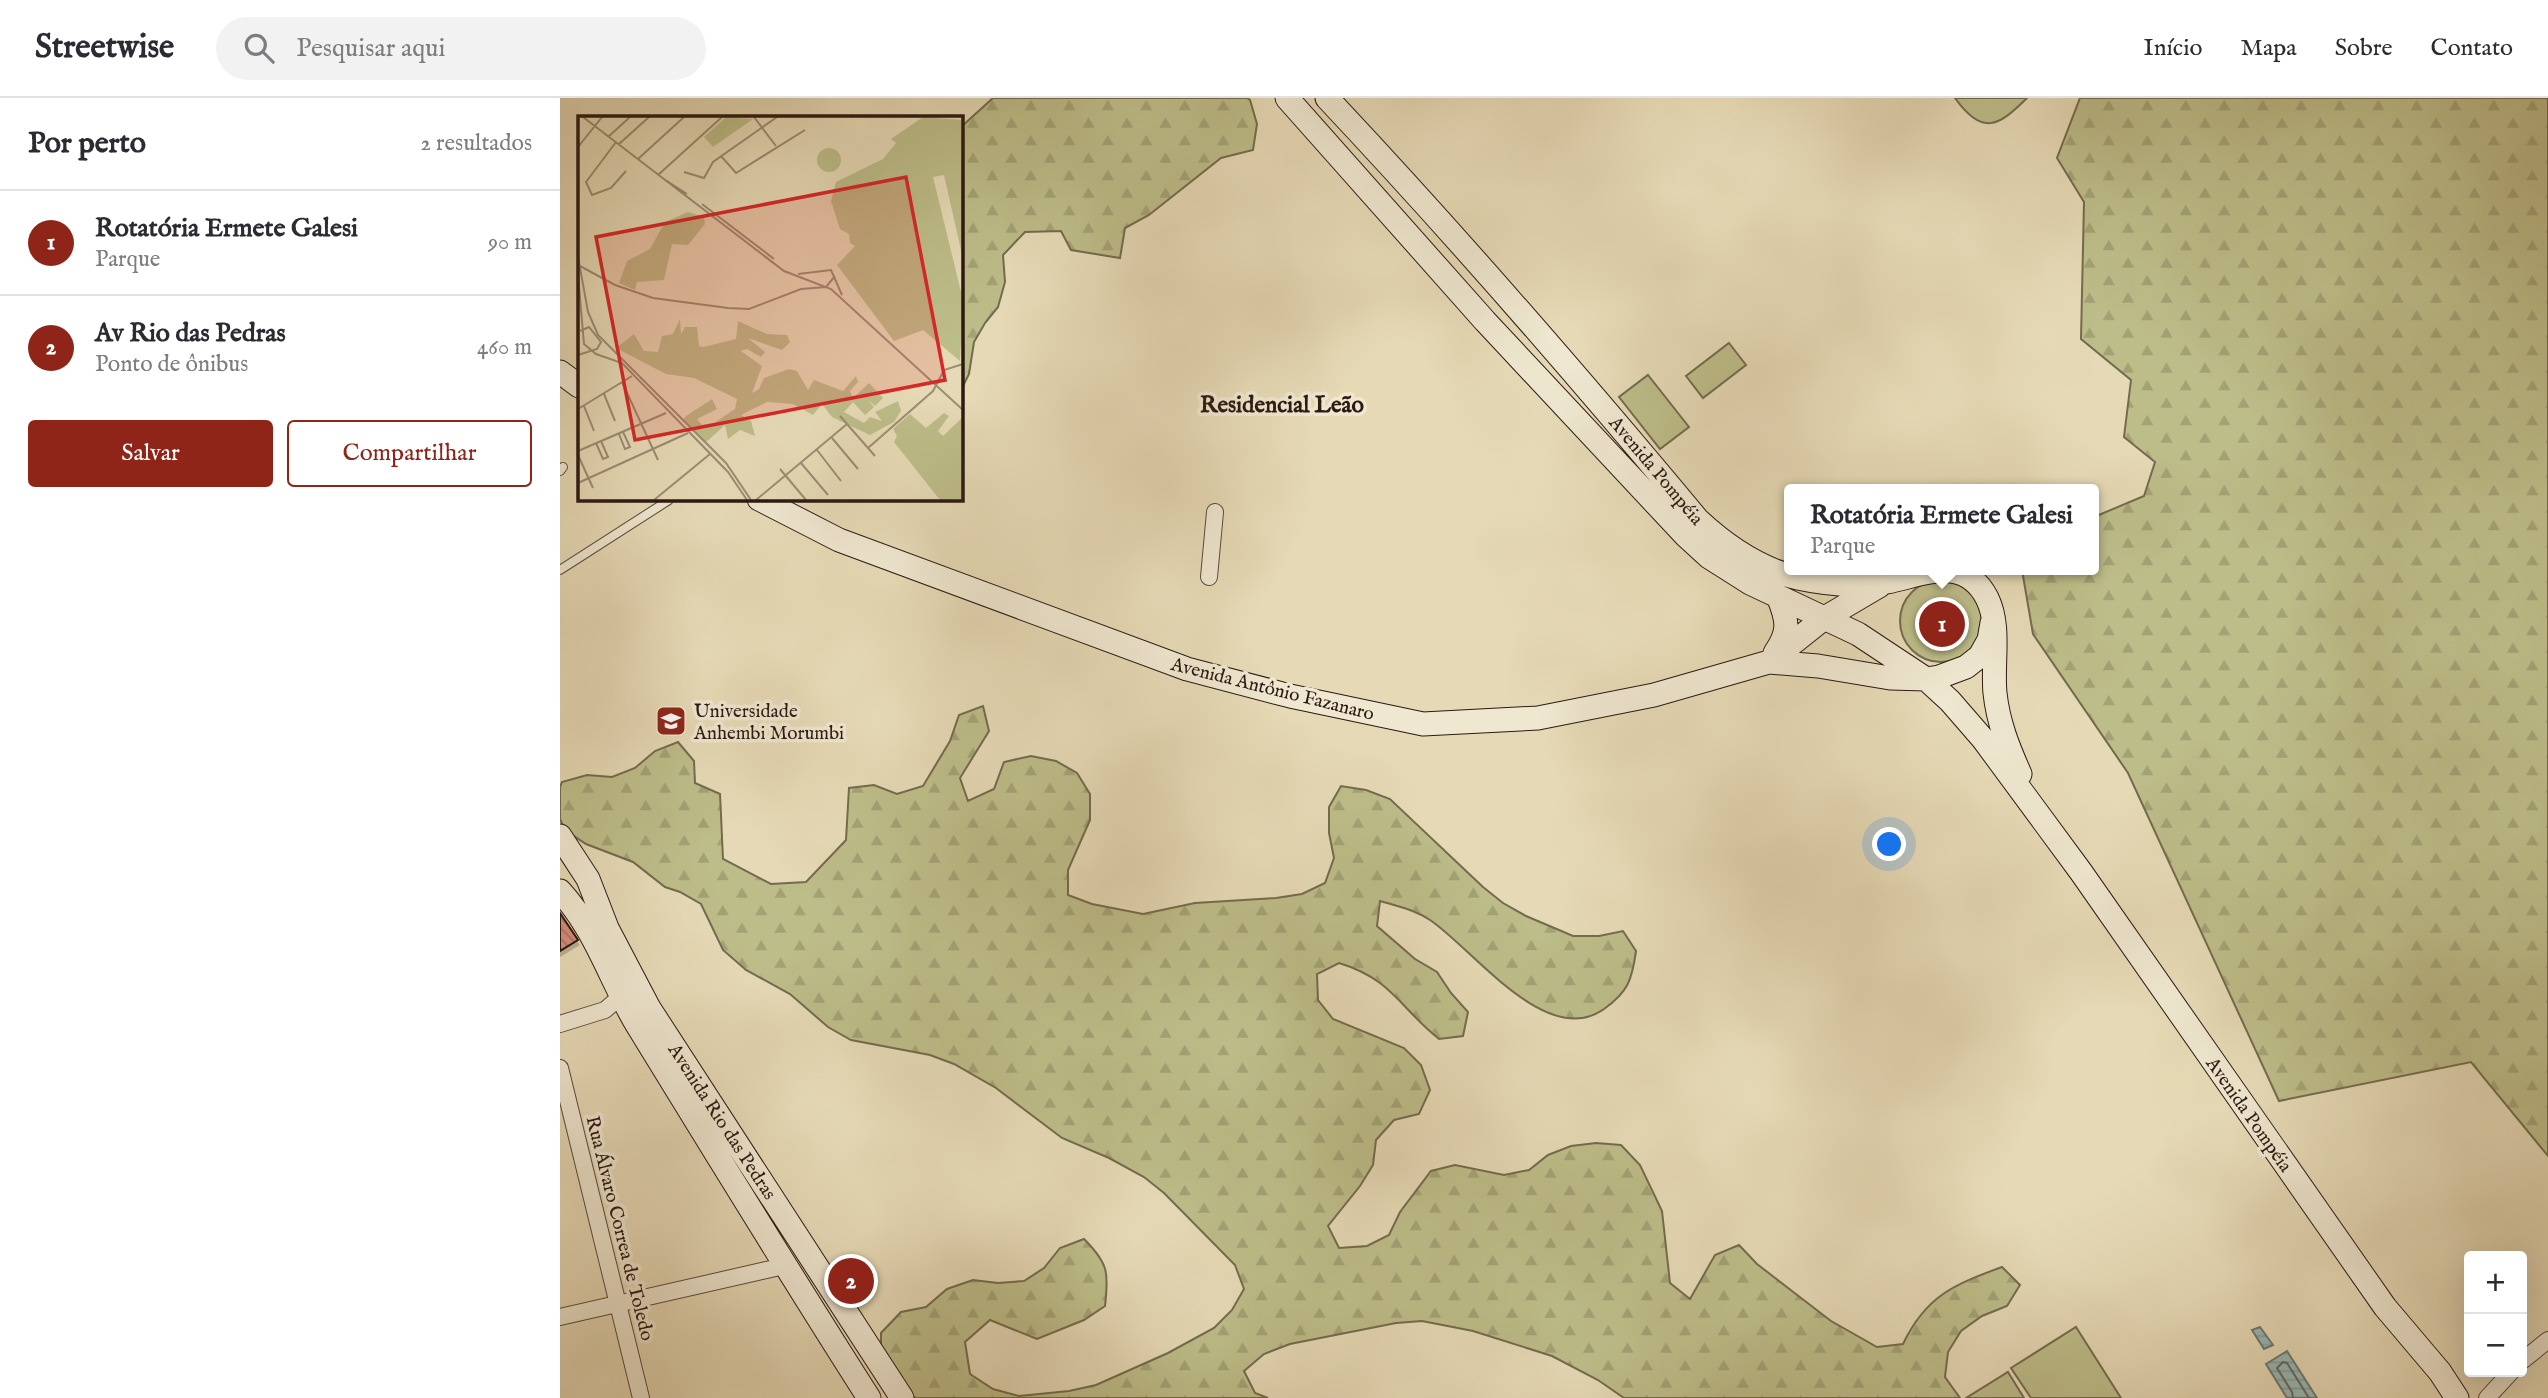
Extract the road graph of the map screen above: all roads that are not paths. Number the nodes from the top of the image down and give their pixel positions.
1 (1287, 98) edge
2 (1329, 100) edge
3 (1308, 122) junction
4 (1429, 256) junction
5 (1479, 264) junction
6 (560, 372) edge
7 (578, 385) edge
8 (669, 500) edge
9 (761, 500) edge
10 (1215, 512) dead end
11 (560, 570) edge
12 (1784, 573) edge
13 (1790, 575) edge
14 (1917, 575) edge
15 (1962, 575) edge
16 (1209, 577) dead end
17 (1888, 582) junction
18 (1778, 596) junction
19 (1823, 619) junction
20 (1992, 623) junction
21 (1769, 662) junction
22 (1926, 679) junction
23 (2047, 827) junction
24 (560, 836) edge
25 (560, 891) edge
26 (620, 997) junction
27 (560, 1024) edge
28 (560, 1068) edge
29 (784, 1266) junction
30 (617, 1304) junction
31 (560, 1317) edge
32 (2548, 1340) edge
33 (2527, 1357) edge
34 (2506, 1377) edge
35 (641, 1398) edge
36 (869, 1398) edge
37 (902, 1398) edge
38 (2457, 1398) edge
39 (2487, 1398) edge

1 - 3 main road, Avenida Pompéia
2 - 3 main road
2 - 5 main road, Avenida Pompéia
3 - 4 main road, Avenida Pompéia
4 - 5 main road
4 - 18 main road, Avenida Pompéia
5 - 12 main road, Avenida Pompéia
6 - 7 main road
8 - 11 lane
9 - 21 main road, Avenida Antônio Fazanaro
10 - 16 street
13 - 17 main road, Avenida Pompéia
14 - 17 main road, Avenida Pompéia
15 - 20 main road, Avenida Pompéia
17 - 19 main road, Avenida Antônio Fazanaro
18 - 19 main road, Avenida Pompéia
18 - 21 main road
19 - 21 main road, Avenida Antônio Fazanaro
19 - 22 main road, Avenida Pompéia
20 - 22 main road, Avenida Antônio Fazanaro
20 - 23 main road, Avenida Pompéia
21 - 22 main road, Avenida Antônio Fazanaro
22 - 23 main road, Avenida Pompéia
23 - 38 main road, Avenida Pompéia
24 - 37 main road, Avenida Rio das Pedras
25 - 26 main road, Avenida Rio das Pedras
26 - 27 street
26 - 29 main road, Avenida Rio das Pedras
28 - 30 street, Rua Álvaro Correa de Toledo
29 - 30 street
29 - 36 main road, Avenida Rio das Pedras
30 - 31 street
30 - 35 street, Rua Álvaro Correa de Toledo
32 - 33 street
34 - 39 street

